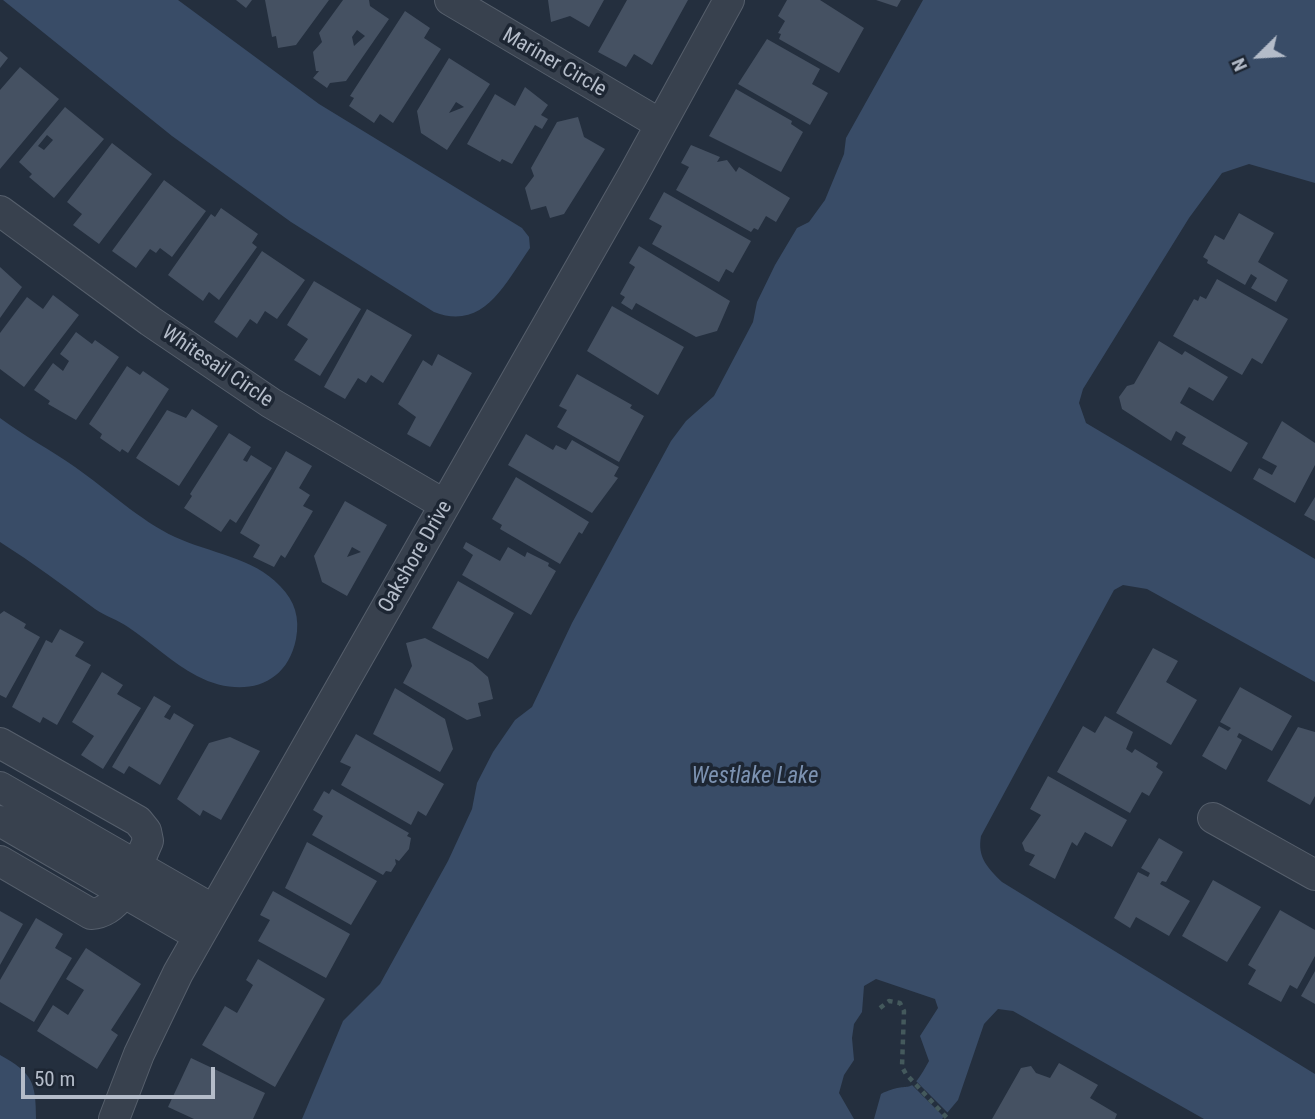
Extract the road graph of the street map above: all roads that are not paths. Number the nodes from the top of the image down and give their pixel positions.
1 (450, 0) edge
2 (729, 0) edge
3 (660, 124) junction
4 (0, 211) edge
5 (445, 505) junction
6 (0, 743) edge
7 (0, 787) edge
8 (1213, 818) dead end
9 (0, 821) edge
10 (0, 862) edge
11 (137, 865) junction
12 (1315, 875) edge
13 (122, 892) junction
14 (214, 910) junction
15 (199, 936) junction
16 (114, 1119) edge

1 - 3 street, Mariner Circle
2 - 3 street, Oakshore Drive
3 - 5 street, Oakshore Drive
4 - 5 street, Whitesail Circle
5 - 14 street, Oakshore Drive
6 - 11 street
7 - 11 street
8 - 12 street
9 - 13 street
10 - 13 street
11 - 13 street
11 - 14 street
13 - 15 street
14 - 15 street, Oakshore Drive
15 - 16 street, Oakshore Drive

